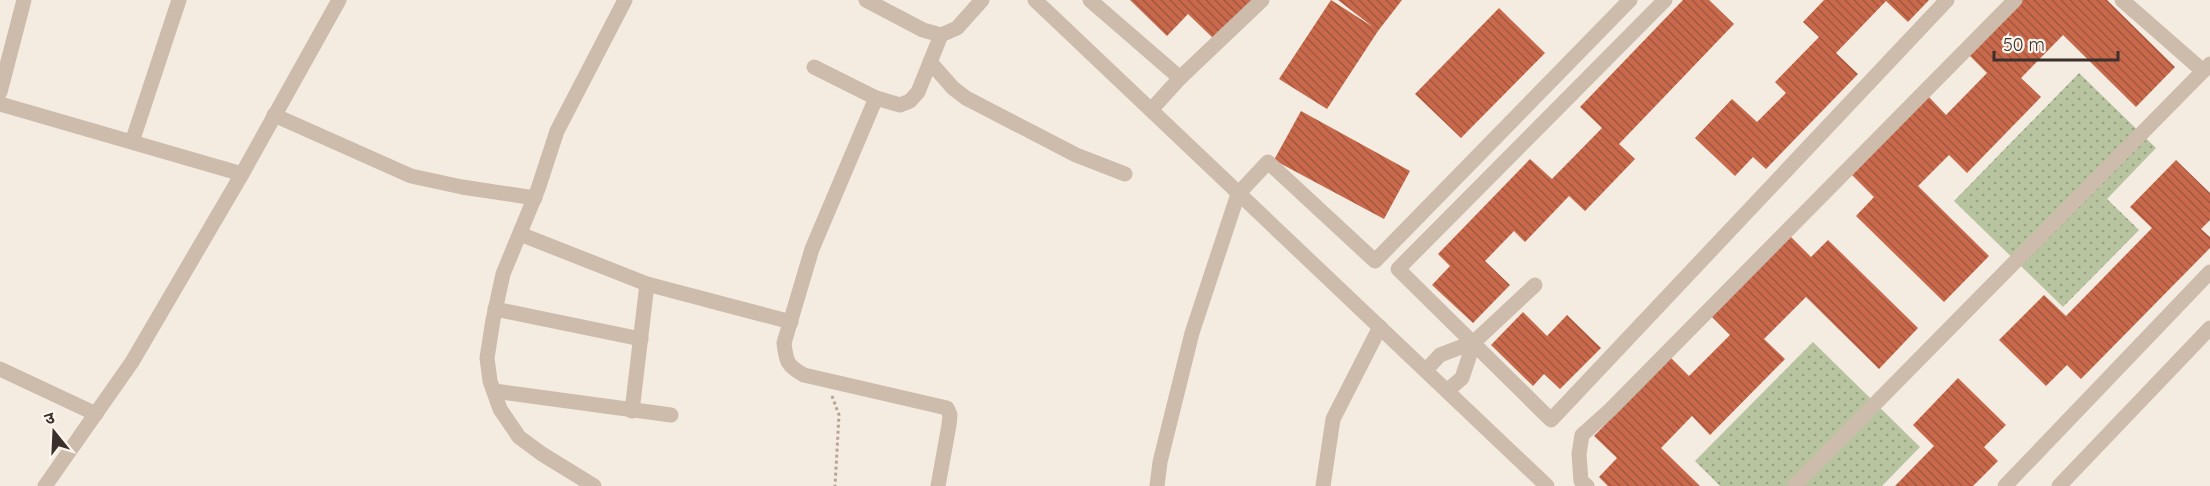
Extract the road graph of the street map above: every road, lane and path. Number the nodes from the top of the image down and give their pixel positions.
1 (24, 0) edge
2 (179, 0) edge
3 (339, 0) edge
4 (625, 0) edge
5 (866, 0) edge
6 (982, 0) edge
7 (1035, 0) edge
8 (1090, 0) edge
9 (1262, 0) edge
10 (1630, 0) edge
11 (1665, 0) edge
12 (1947, 0) edge
13 (2015, 0) edge
14 (2122, 0) edge
15 (941, 35) junction
16 (930, 62) junction
17 (2207, 67) edge
18 (814, 68) dead end
19 (1180, 78) junction
20 (0, 92) edge
21 (876, 99) junction
22 (0, 104) edge
23 (1151, 110) junction
24 (274, 115) junction
25 (132, 142) junction
26 (242, 174) junction
27 (1125, 174) dead end
28 (1238, 194) junction
29 (535, 198) junction
30 (520, 234) junction
31 (2210, 272) edge
32 (647, 284) junction
33 (1535, 285) dead end
34 (495, 309) junction
35 (790, 322) junction
36 (1380, 327) junction
37 (2210, 328) edge
38 (641, 339) junction
39 (1474, 342) junction
40 (0, 369) edge
41 (1426, 370) junction
42 (826, 382) junction
43 (1448, 390) junction
44 (494, 391) junction
45 (632, 411) junction
46 (96, 414) junction
47 (671, 415) dead end
48 (45, 486) edge
49 (594, 486) edge
50 (835, 486) edge
51 (938, 486) edge
52 (1157, 486) edge
53 (1323, 486) edge
54 (1547, 486) edge
55 (1587, 486) edge
56 (1794, 486) edge
57 (2005, 486) edge
58 (2059, 486) edge

1 - 20 street
2 - 25 street
3 - 24 street
4 - 29 street
5 - 15 street
6 - 15 street
7 - 23 street
8 - 19 street
9 - 19 street
10 - 28 street
11 - 39 street
12 - 39 street
13 - 55 street
14 - 17 street
15 - 16 street
16 - 21 street
16 - 27 street
17 - 56 street
18 - 21 street
19 - 23 street
21 - 35 street
22 - 25 street
23 - 28 street
24 - 26 street
24 - 29 street
25 - 26 street
26 - 46 street
28 - 36 street
28 - 52 street
29 - 30 street
30 - 32 street
30 - 34 street
31 - 57 street
32 - 35 street
32 - 38 street
33 - 39 street
34 - 38 street
34 - 44 street
35 - 42 street
36 - 41 street
36 - 53 street
37 - 58 street
38 - 45 street
39 - 41 street
39 - 43 street
40 - 46 street
41 - 43 street
42 - 50 path
42 - 51 street
43 - 54 street
44 - 45 street
44 - 49 street
45 - 47 street
46 - 48 street

